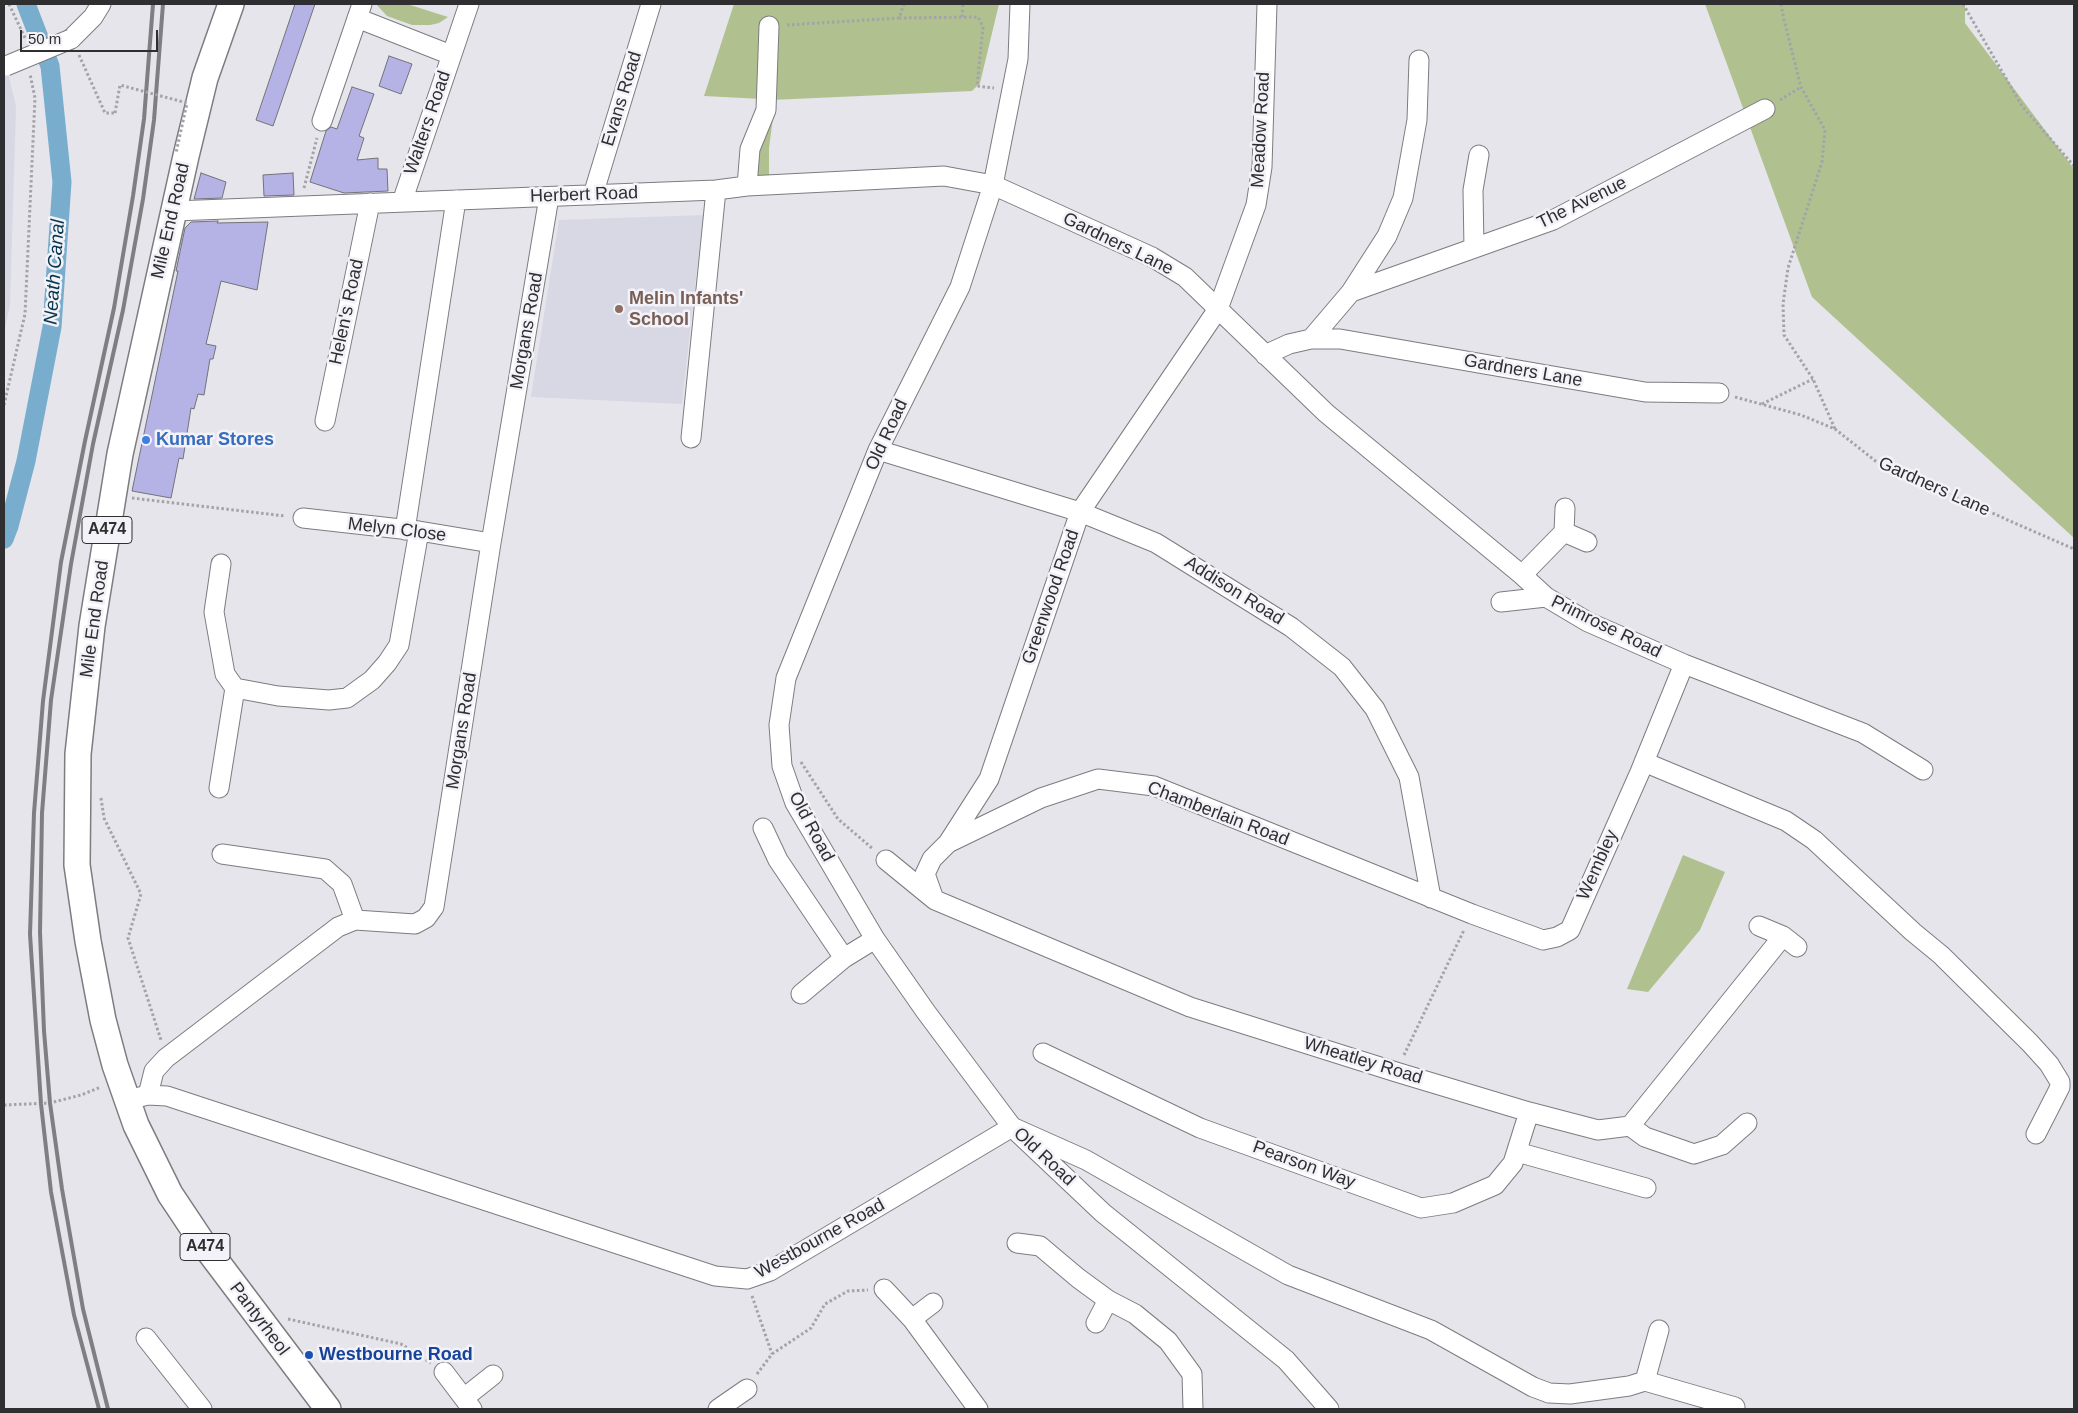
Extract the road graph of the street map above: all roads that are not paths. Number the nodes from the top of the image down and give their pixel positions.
1 (101, 4) edge
2 (231, 4) edge
3 (469, 4) edge
4 (652, 4) edge
5 (1020, 4) edge
6 (1267, 4) edge
7 (360, 11) edge
8 (769, 26) road end
9 (451, 55) junction
10 (1420, 60) dead end
11 (5, 66) edge
12 (1765, 109) road end
13 (322, 121) road end
14 (1478, 162) dead end
15 (747, 186) junction
16 (993, 186) junction
17 (716, 190) junction
18 (592, 195) junction
19 (549, 197) junction
20 (456, 200) junction
21 (402, 202) junction
22 (370, 203) junction
23 (174, 211) junction
24 (1474, 248) junction
25 (1351, 292) junction
26 (1218, 309) junction
27 (1311, 339) junction
28 (1265, 355) junction
29 (1719, 393) road end
30 (325, 421) dead end
31 (691, 438) dead end
32 (878, 450) junction
33 (1565, 508) dead end
34 (1080, 512) junction
35 (303, 518) road end
36 (412, 530) junction
37 (1564, 532) junction
38 (1586, 542) dead end
39 (491, 544) junction
40 (221, 564) dead end
41 (1522, 574) junction
42 (1546, 598) junction
43 (1500, 602) dead end
44 (1684, 664) junction
45 (235, 688) junction
46 (1642, 767) junction
47 (1923, 770) dead end
48 (219, 788) dead end
49 (1756, 820) dead end
50 (763, 828) dead end
51 (948, 843) junction
52 (222, 854) dead end
53 (886, 860) road end
54 (1431, 898) junction
55 (934, 900) junction
56 (355, 920) junction
57 (1759, 926) dead end
58 (875, 939) junction
59 (844, 958) junction
60 (801, 994) dead end
61 (1043, 1053) dead end
62 (127, 1085) junction
63 (1528, 1112) junction
64 (1747, 1123) dead end
65 (1630, 1126) junction
66 (1012, 1127) junction
67 (2036, 1134) dead end
68 (1517, 1152) junction
69 (1646, 1188) dead end
70 (1017, 1243) dead end
71 (884, 1289) road end
72 (1108, 1300) junction
73 (933, 1303) dead end
74 (912, 1319) junction
75 (1096, 1323) dead end
76 (1659, 1330) dead end
77 (146, 1338) dead end
78 (444, 1372) road end
79 (493, 1375) dead end
80 (1645, 1381) junction
81 (746, 1389) road end
82 (468, 1403) edge
83 (727, 1407) edge
84 (1735, 1407) dead end
85 (198, 1408) edge
86 (328, 1409) edge
87 (978, 1409) edge
88 (1193, 1409) edge
89 (1329, 1409) edge

1 - 11 street, bridge
2 - 23 main road, Mile End Road / A474
3 - 9 street
4 - 18 street, Evans Road
5 - 16 street, Old Road
6 - 26 street, Meadow Road
7 - 9 street, Walters Road
7 - 13 street, Walters Road
8 - 15 street
9 - 21 street, Walters Road
10 - 25 street
12 - 24 street, The Avenue
14 - 24 street
15 - 16 street, Herbert Road
15 - 17 street, Herbert Road
16 - 26 street, Gardners Lane
16 - 32 street, Old Road
17 - 18 street, Herbert Road
17 - 31 street
18 - 19 street, Herbert Road
19 - 20 street, Herbert Road
19 - 39 street, Morgans Road
20 - 21 street, Herbert Road
20 - 36 street
21 - 22 street, Herbert Road
22 - 23 street, Herbert Road
22 - 30 street, Helen's Road
23 - 62 main road, Mile End Road / A474
24 - 25 street, The Avenue
25 - 27 street
26 - 28 street, Gardners Lane
26 - 34 street, Greenwood Road
27 - 28 street, Gardners Lane
27 - 29 street, Gardners Lane
28 - 41 street, Primrose Road
32 - 34 street, Addison Road
32 - 58 street, Old Road
33 - 37 street
34 - 51 street, Greenwood Road
34 - 54 street, Addison Road
35 - 36 street, Melyn Close
36 - 39 street, Melyn Close
36 - 45 street
37 - 38 street
37 - 41 street
39 - 56 street, Morgans Road
40 - 45 street
41 - 42 street, Primrose Road
42 - 43 street
42 - 44 street, Primrose Road
44 - 46 street, Wembley
44 - 47 street, Primrose Road
45 - 48 street
46 - 49 street
46 - 54 street, Wembley
46 - 67 street
50 - 59 street
51 - 54 street, Chamberlain Road
51 - 55 street, Greenwood Road
52 - 56 street
53 - 55 street, Wheatley Road
55 - 63 street, Wheatley Road
56 - 62 street
57 - 65 street
58 - 59 street
58 - 66 street, Old Road
59 - 60 street
61 - 68 street, Pearson Way
62 - 66 street, Westbourne Road
62 - 86 main road, Pantyrheol / A474
63 - 65 street, Wheatley Road
63 - 68 street, Pearson Way
64 - 65 street
66 - 80 street
66 - 89 street, Old Road
68 - 69 street
70 - 72 street
71 - 74 street
72 - 75 street
72 - 88 street
73 - 74 street
74 - 87 street
76 - 80 street
77 - 85 street
78 - 82 street
79 - 82 street
80 - 84 street
81 - 83 street

